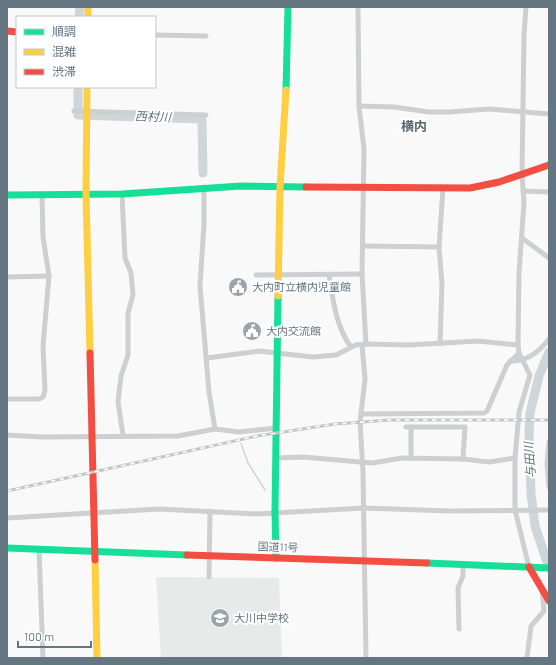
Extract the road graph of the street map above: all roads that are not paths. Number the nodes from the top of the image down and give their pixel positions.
1 (288, 7) edge
2 (358, 7) edge
3 (526, 7) edge
4 (156, 35) edge
5 (206, 36) dead end
6 (87, 88) edge
7 (360, 106) junction
8 (74, 111) dead end
9 (86, 112) junction
10 (524, 113) junction
11 (206, 114) dead end
12 (549, 114) edge
13 (549, 165) edge
14 (522, 174) junction
15 (204, 187) junction
16 (280, 187) junction
17 (364, 187) junction
18 (443, 188) junction
19 (523, 191) junction
20 (549, 192) edge
21 (42, 194) junction
22 (86, 194) junction
23 (122, 194) junction
24 (7, 195) edge
25 (522, 238) junction
26 (364, 246) junction
27 (439, 247) junction
28 (548, 255) edge
29 (279, 273) junction
30 (256, 274) dead end
31 (362, 274) junction
32 (329, 275) junction
33 (49, 276) junction
34 (7, 277) edge
35 (549, 339) edge
36 (440, 344) junction
37 (364, 345) junction
38 (518, 345) junction
39 (351, 347) junction
40 (278, 353) junction
41 (519, 353) junction
42 (207, 358) junction
43 (523, 360) junction
44 (510, 361) junction
45 (7, 399) edge
46 (361, 414) junction
47 (276, 428) junction
48 (214, 429) junction
49 (123, 435) junction
50 (7, 436) edge
51 (92, 436) junction
52 (549, 442) edge
53 (276, 458) junction
54 (410, 458) junction
55 (515, 458) junction
56 (464, 459) junction
57 (362, 462) junction
58 (548, 463) edge
59 (549, 487) edge
60 (364, 508) junction
61 (517, 510) junction
62 (549, 510) edge
63 (210, 511) junction
64 (275, 512) junction
65 (94, 513) junction
66 (7, 518) edge
67 (7, 548) edge
68 (39, 549) junction
69 (94, 550) junction
70 (209, 556) junction
71 (276, 558) junction
72 (364, 561) junction
73 (464, 566) junction
74 (529, 567) junction
75 (549, 568) edge
76 (209, 577) dead end
77 (542, 590) junction
78 (549, 601) edge
79 (459, 629) dead end
80 (43, 658) edge
81 (97, 658) edge
82 (366, 658) edge
83 (527, 658) edge

1 - 16 main road
2 - 7 street
3 - 10 street
4 - 5 street
6 - 9 main road
7 - 10 street
7 - 17 street
8 - 9 street
9 - 11 street
9 - 22 main road
10 - 12 street
10 - 14 street
13 - 14 main road
14 - 18 main road
14 - 19 street
15 - 16 main road
15 - 23 main road
15 - 42 street
16 - 17 main road
16 - 29 main road
17 - 18 main road
17 - 26 street
18 - 27 street
19 - 20 street
19 - 25 street
21 - 22 main road
21 - 24 main road
21 - 33 street
22 - 23 main road
22 - 51 main road
23 - 49 street
25 - 28 street
25 - 38 street
26 - 27 street
26 - 31 street
27 - 36 street
29 - 30 street
29 - 32 street
29 - 40 main road
31 - 32 street
31 - 37 street
32 - 39 street
33 - 34 street
33 - 45 street
35 - 43 street
36 - 37 street
36 - 38 street
37 - 39 street
37 - 46 street
38 - 41 street
39 - 40 street
40 - 42 street
40 - 47 main road
41 - 43 street
41 - 44 street
42 - 48 street
43 - 44 street
43 - 55 street
44 - 46 street
46 - 57 street
47 - 48 street
47 - 53 main road
48 - 49 street
49 - 51 street
50 - 51 street
51 - 65 main road
52 - 58 street
53 - 57 street
53 - 64 main road
54 - 56 street
54 - 56 street
54 - 57 street
55 - 56 street
55 - 61 street
57 - 60 street
58 - 59 street
60 - 61 street
60 - 64 street
60 - 72 street
61 - 62 street
61 - 74 street
63 - 64 street
63 - 65 street
63 - 70 street
64 - 71 main road
65 - 66 street
65 - 69 main road
67 - 68 main road, 国道11号
68 - 69 main road, 国道11号
68 - 80 street
69 - 70 main road, 国道11号
69 - 81 main road
70 - 71 main road, 国道11号
70 - 76 street
71 - 72 main road, 国道11号
72 - 73 main road, 国道11号
72 - 82 street
73 - 74 main road, 国道11号
73 - 79 street
74 - 75 main road, 国道11号
74 - 77 main road
77 - 78 main road
77 - 83 street

